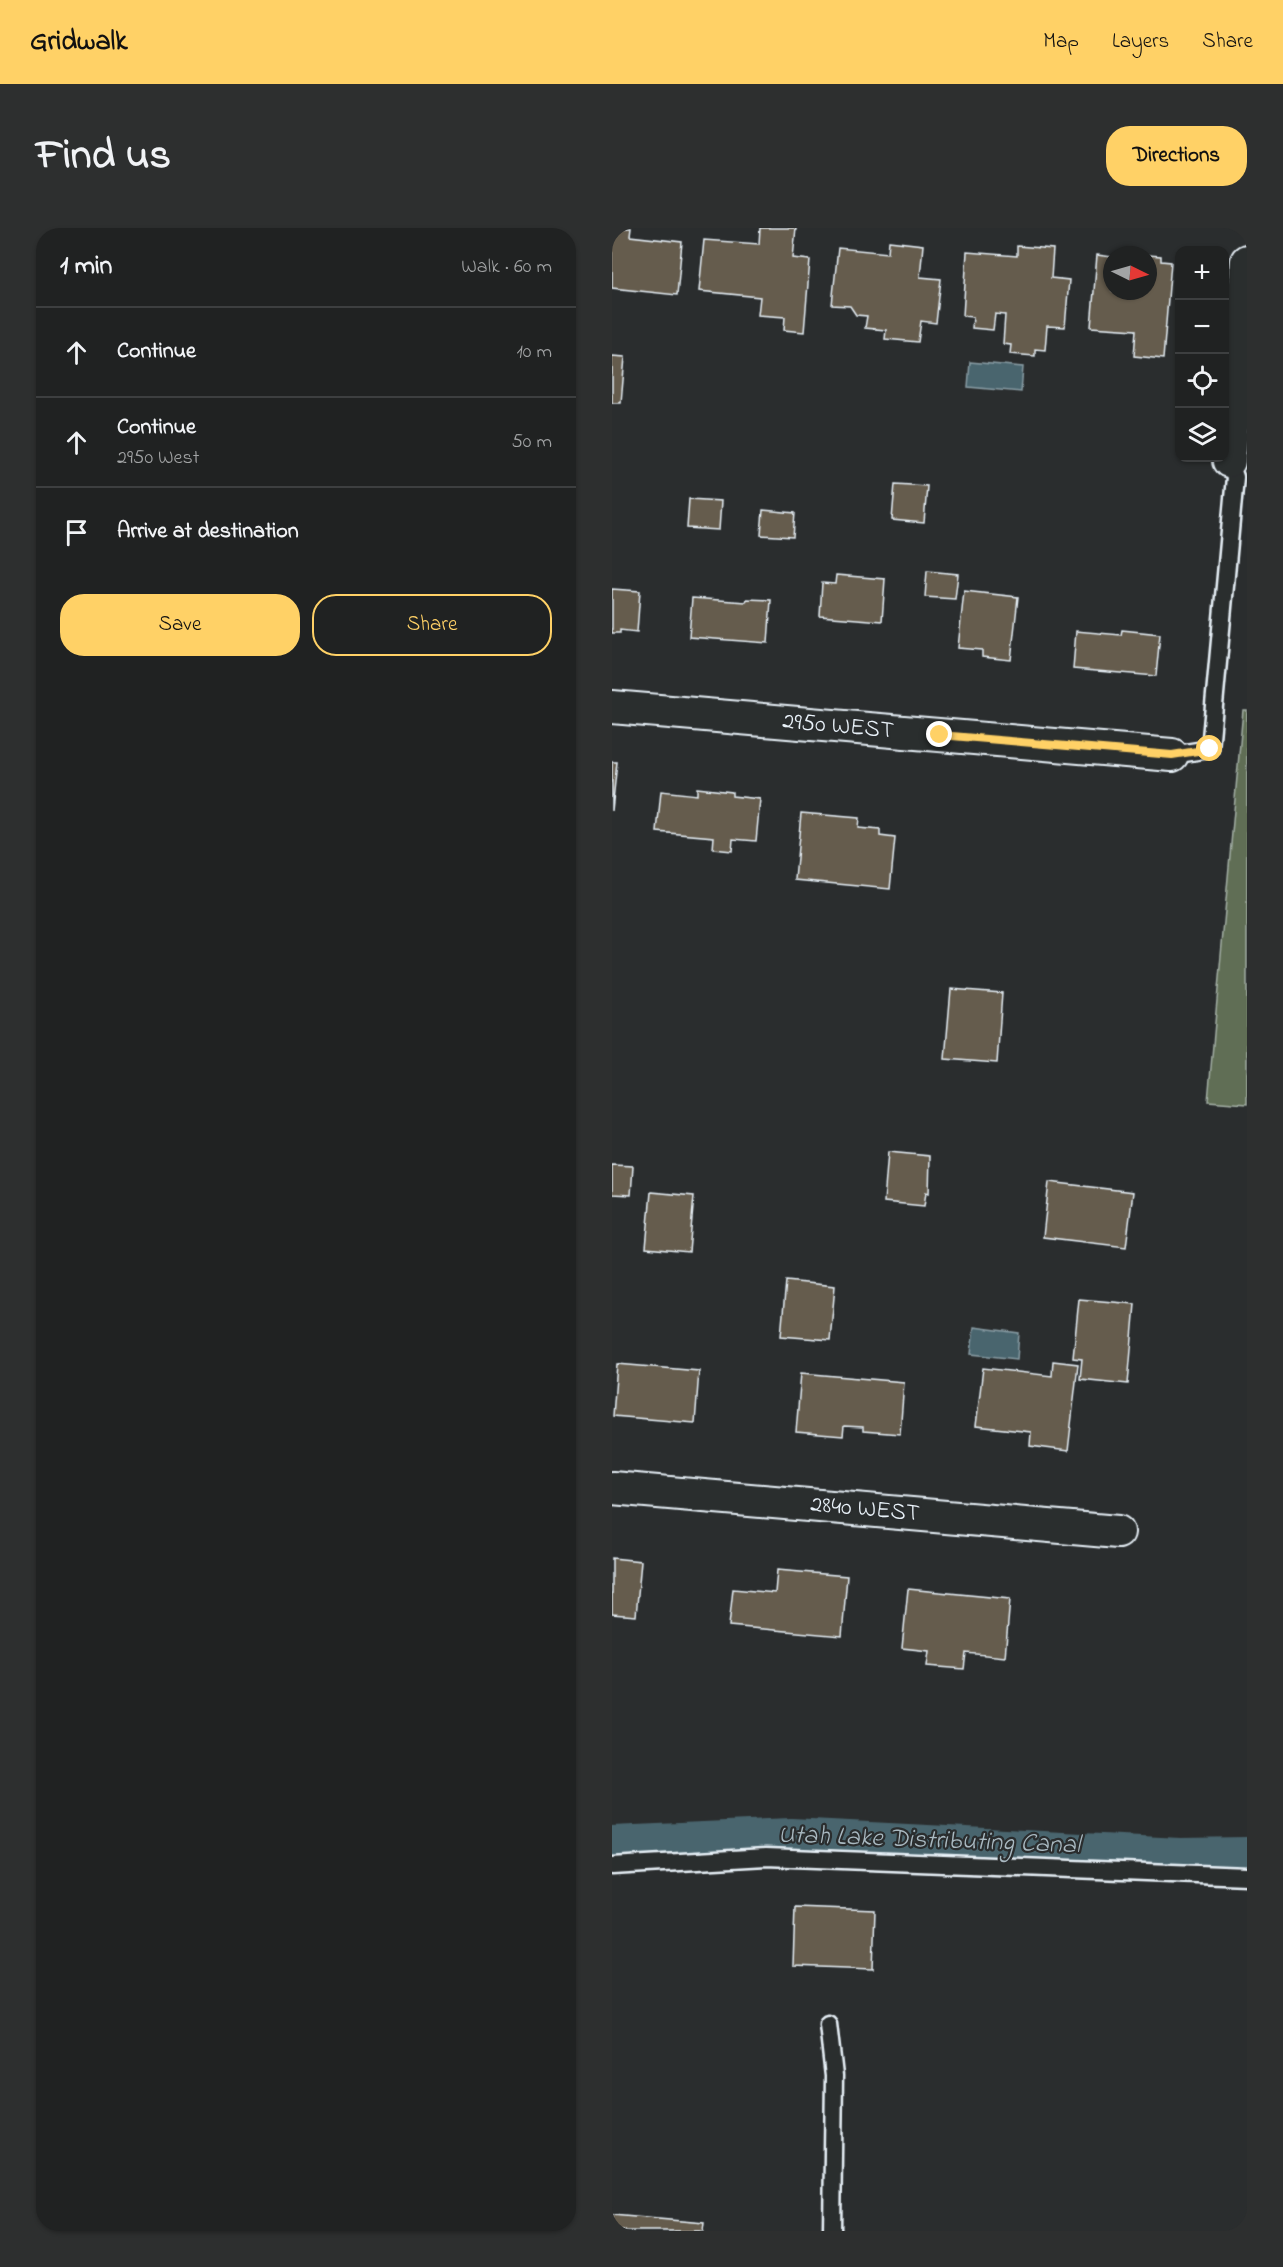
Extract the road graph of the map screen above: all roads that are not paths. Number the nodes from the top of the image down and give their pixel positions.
1 (1247, 261) edge
2 (1229, 461) joint
3 (612, 707) edge
4 (1172, 755) joint
5 (612, 1488) edge
6 (1118, 1532) dead end
7 (612, 1866) edge
8 (1247, 1876) edge
9 (828, 2024) dead end
10 (832, 2231) edge

1 - 2 street
2 - 4 lane
3 - 4 street, 2950 WEST
5 - 6 street, 2840 WEST
7 - 8 lane
9 - 10 lane

